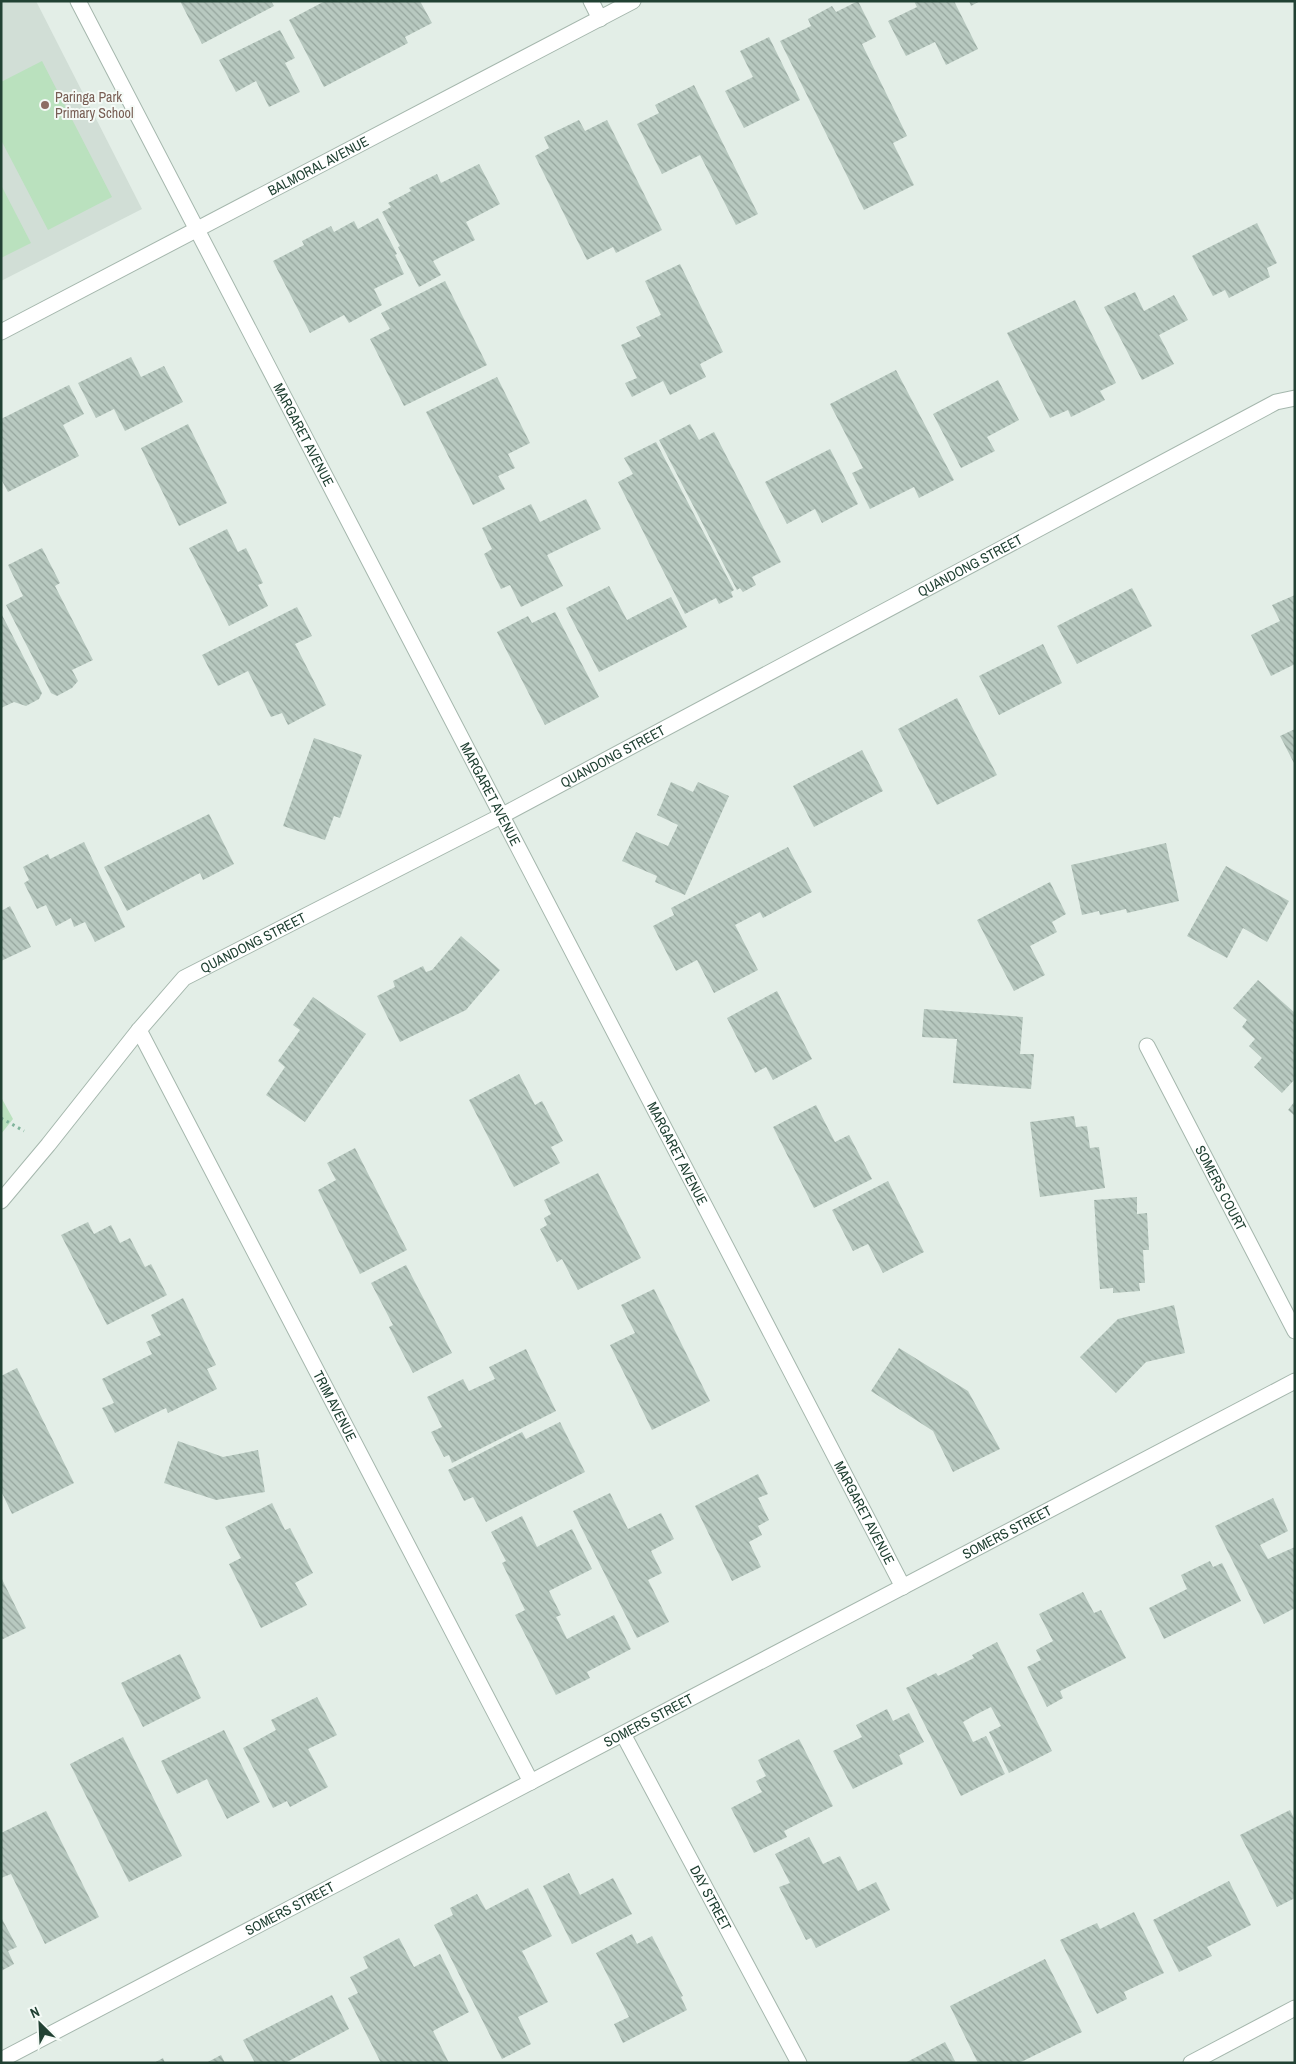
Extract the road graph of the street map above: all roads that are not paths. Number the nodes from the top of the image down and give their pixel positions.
1 (78, 1) edge
2 (591, 1) edge
3 (634, 1) edge
4 (600, 19) junction
5 (196, 230) junction
6 (1, 332) edge
7 (1295, 398) edge
8 (501, 816) junction
9 (139, 1030) junction
10 (1147, 1046) dead end
11 (1, 1200) edge
12 (1295, 1330) edge
13 (1295, 1381) edge
14 (903, 1587) junction
15 (624, 1734) junction
16 (531, 1782) junction
17 (1295, 2008) edge
18 (1, 2060) edge
19 (799, 2063) edge
20 (1191, 2063) edge

1 - 5 street, MARGARET AVENUE
2 - 4 street
3 - 4 street, BALMORAL AVENUE
4 - 5 street, BALMORAL AVENUE
5 - 6 street, BALMORAL AVENUE
5 - 8 street, MARGARET AVENUE
7 - 8 street, QUANDONG STREET
8 - 9 street, QUANDONG STREET
8 - 14 street, MARGARET AVENUE
9 - 11 street, QUANDONG STREET
9 - 16 street, TRIM AVENUE
10 - 12 street, SOMERS COURT
13 - 14 street, SOMERS STREET
14 - 15 street, SOMERS STREET
15 - 16 street, SOMERS STREET
15 - 19 street, DAY STREET
16 - 18 street, SOMERS STREET
17 - 20 street

